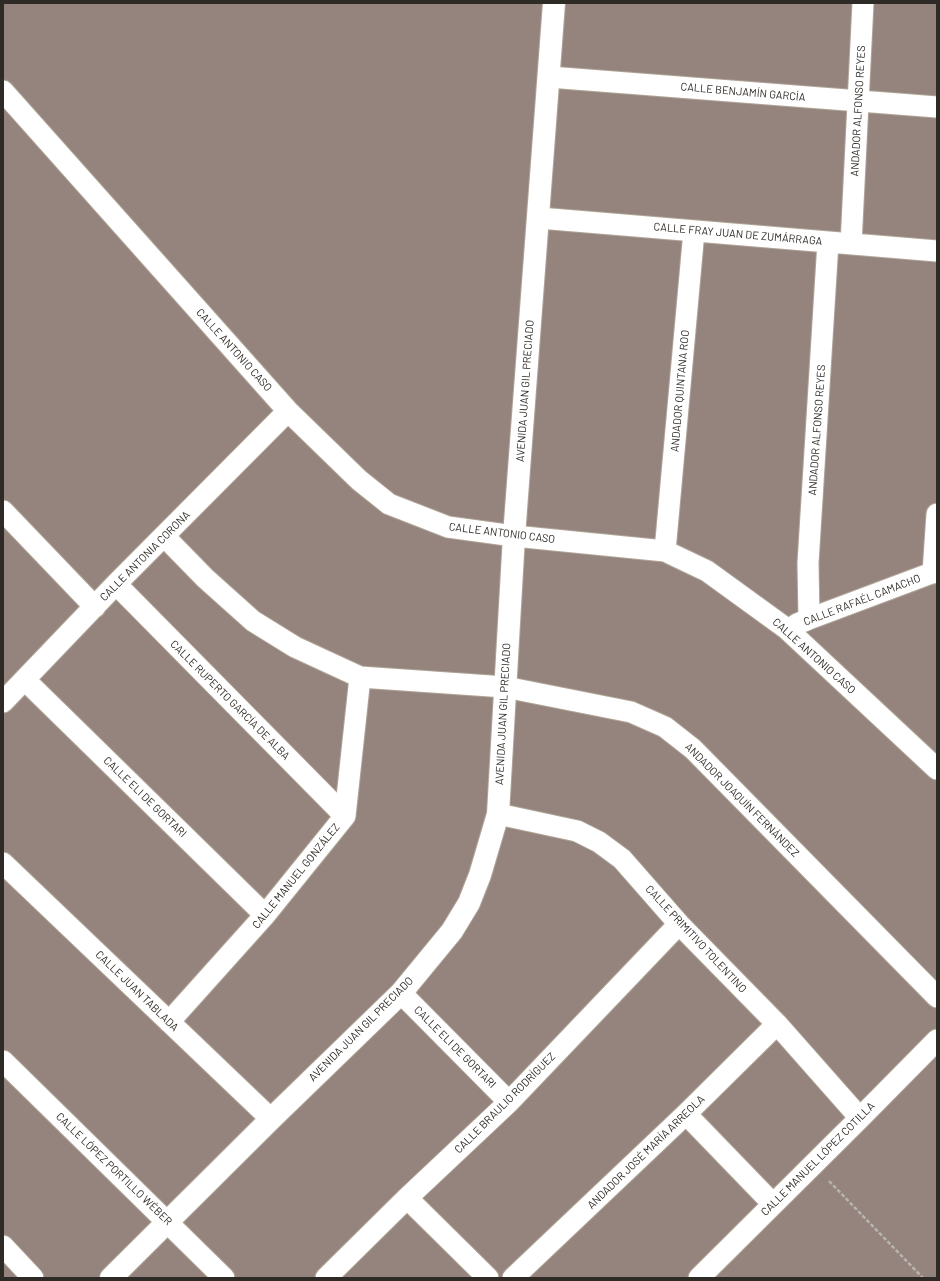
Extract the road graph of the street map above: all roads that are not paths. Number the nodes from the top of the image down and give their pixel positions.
1 (554, 3) edge
2 (864, 3) edge
3 (549, 77) junction
4 (3, 91) edge
5 (858, 101) junction
6 (937, 107) edge
7 (539, 218) junction
8 (694, 230) junction
9 (828, 242) junction
10 (851, 244) junction
11 (937, 251) edge
12 (288, 411) junction
13 (3, 511) edge
14 (937, 514) edge
15 (164, 536) junction
16 (514, 536) junction
17 (665, 551) junction
18 (935, 572) edge
19 (116, 584) junction
20 (95, 607) junction
21 (809, 618) junction
22 (787, 629) junction
23 (360, 677) junction
24 (25, 680) junction
25 (505, 687) junction
26 (3, 702) edge
27 (937, 769) edge
28 (498, 814) junction
29 (345, 816) junction
30 (3, 863) edge
31 (265, 915) junction
32 (679, 924) junction
33 (401, 993) junction
34 (937, 997) edge
35 (169, 1022) junction
36 (777, 1024) junction
37 (937, 1040) edge
38 (3, 1061) edge
39 (509, 1102) junction
40 (686, 1114) junction
41 (860, 1118) junction
42 (271, 1119) junction
43 (407, 1198) junction
44 (773, 1204) junction
45 (168, 1222) junction
46 (3, 1246) edge
47 (33, 1278) edge
48 (111, 1278) edge
49 (224, 1278) edge
50 (326, 1278) edge
51 (488, 1278) edge
52 (513, 1278) edge
53 (699, 1278) edge

1 - 3 street, AVENIDA JUAN GIL PRECIADO
2 - 5 street, ANDADOR ALFONSO REYES
3 - 5 street, CALLE BENJAMÍN GARCÍA
3 - 7 street, AVENIDA JUAN GIL PRECIADO
4 - 12 street, CALLE ANTONIO CASO
5 - 6 street, CALLE BENJAMÍN GARCÍA
5 - 10 street, ANDADOR ALFONSO REYES
7 - 8 street, CALLE FRAY JUAN DE ZUMÁRRAGA
7 - 16 street, AVENIDA JUAN GIL PRECIADO
8 - 9 street, CALLE FRAY JUAN DE ZUMÁRRAGA
8 - 17 street, ANDADOR QUINTANA ROO
9 - 10 street, CALLE FRAY JUAN DE ZUMÁRRAGA
9 - 21 street, ANDADOR ALFONSO REYES
10 - 11 street, CALLE FRAY JUAN DE ZUMÁRRAGA
12 - 15 street, CALLE ANTONIA CORONA
12 - 16 street, CALLE ANTONIO CASO
13 - 20 street
14 - 18 street
15 - 19 street, CALLE ANTONIA CORONA
15 - 23 street, ANDADOR JOAQUÍN FERNÁNDEZ
16 - 17 street, CALLE ANTONIO CASO
16 - 25 street, AVENIDA JUAN GIL PRECIADO
17 - 22 street, CALLE ANTONIO CASO
18 - 21 street, CALLE RAFAÉL CAMACHO
19 - 20 street, CALLE ANTONIA CORONA
19 - 29 street, CALLE RUPERTO GARCÍA DE ALBA
20 - 24 street, CALLE ANTONIA CORONA
21 - 22 street, CALLE RAFAÉL CAMACHO
22 - 27 street, CALLE ANTONIO CASO
23 - 25 street, ANDADOR JOAQUÍN FERNÁNDEZ
23 - 29 street, CALLE MANUEL GONZÁLEZ
24 - 26 street, CALLE ANTONIA CORONA
24 - 31 street, CALLE ELI DE GORTARI
25 - 28 street, AVENIDA JUAN GIL PRECIADO
25 - 34 street, ANDADOR JOAQUÍN FERNÁNDEZ
28 - 32 street, CALLE PRIMITIVO TOLENTINO
28 - 33 street, AVENIDA JUAN GIL PRECIADO
29 - 31 street, CALLE MANUEL GONZÁLEZ
30 - 35 street, CALLE JUAN TABLADA
31 - 35 street, CALLE MANUEL GONZÁLEZ
32 - 36 street, CALLE PRIMITIVO TOLENTINO
32 - 39 street, CALLE BRAULIO RODRÍGUEZ
33 - 39 street, CALLE ELI DE GORTARI
33 - 42 street, AVENIDA JUAN GIL PRECIADO
35 - 42 street, CALLE JUAN TABLADA
36 - 40 street, ANDADOR JOSÉ MARÍA ARREOLA
36 - 41 street, CALLE PRIMITIVO TOLENTINO
37 - 41 street, CALLE MANUEL LÓPEZ COTILLA
38 - 45 street, CALLE LÓPEZ PORTILLO WÉBER
39 - 43 street, CALLE BRAULIO RODRÍGUEZ
40 - 44 street
40 - 52 street, ANDADOR JOSÉ MARÍA ARREOLA
41 - 44 street, CALLE MANUEL LÓPEZ COTILLA
42 - 45 street, AVENIDA JUAN GIL PRECIADO
43 - 50 street, CALLE BRAULIO RODRÍGUEZ
43 - 51 street
44 - 53 street, CALLE MANUEL LÓPEZ COTILLA
45 - 48 street, AVENIDA JUAN GIL PRECIADO
45 - 49 street, CALLE LÓPEZ PORTILLO WÉBER
46 - 47 street

